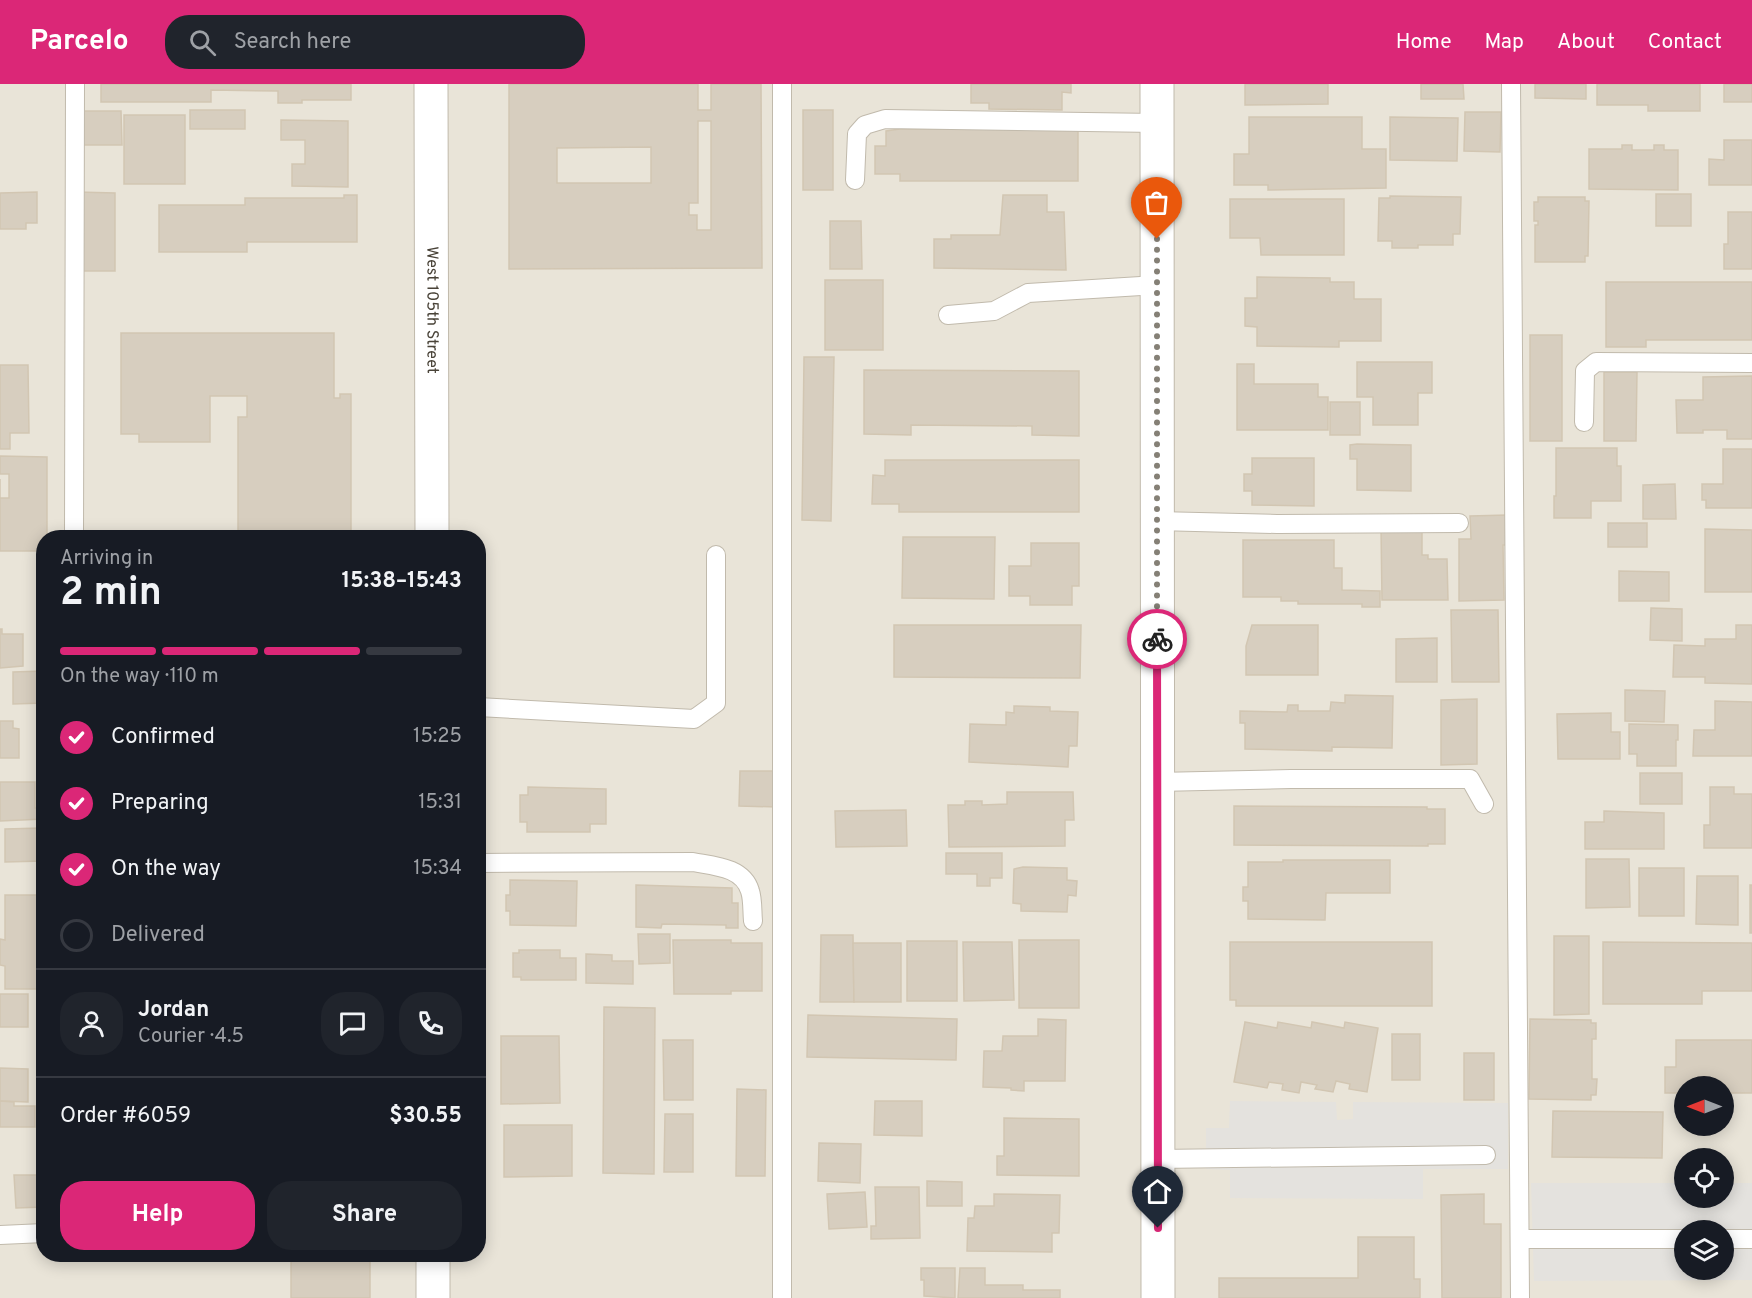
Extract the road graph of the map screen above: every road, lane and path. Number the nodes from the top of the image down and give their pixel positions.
1 (75, 84) edge
2 (431, 84) edge
3 (782, 84) edge
4 (1157, 84) edge
5 (1511, 84) edge
6 (1157, 123) junction
7 (855, 180) dead end
8 (1157, 285) junction
9 (948, 315) dead end
10 (1752, 363) edge
11 (1584, 422) dead end
12 (1157, 521) junction
13 (1459, 523) dead end
14 (74, 530) edge
15 (432, 530) edge
16 (716, 555) dead end
17 (486, 707) edge
18 (1157, 782) junction
19 (1484, 804) dead end
20 (486, 862) edge
21 (753, 921) dead end
22 (1486, 1155) dead end
23 (1158, 1158) junction
24 (36, 1233) edge
25 (0, 1235) edge
26 (1520, 1239) junction
27 (1674, 1239) edge
28 (1734, 1239) edge
29 (1752, 1239) edge
30 (433, 1262) edge
31 (433, 1298) edge
32 (782, 1298) edge
33 (1158, 1298) edge
34 (1520, 1298) edge

1 - 14 lane
2 - 15 street, West 105th Street
3 - 32 lane
4 - 6 street
5 - 26 lane
6 - 7 lane
6 - 8 street
8 - 9 lane
8 - 12 street
10 - 11 lane
12 - 13 lane
12 - 18 street
16 - 17 lane
18 - 19 lane
18 - 23 street
20 - 21 lane
22 - 23 lane
23 - 33 street
24 - 25 lane
26 - 27 lane
26 - 34 lane
28 - 29 lane
30 - 31 street

